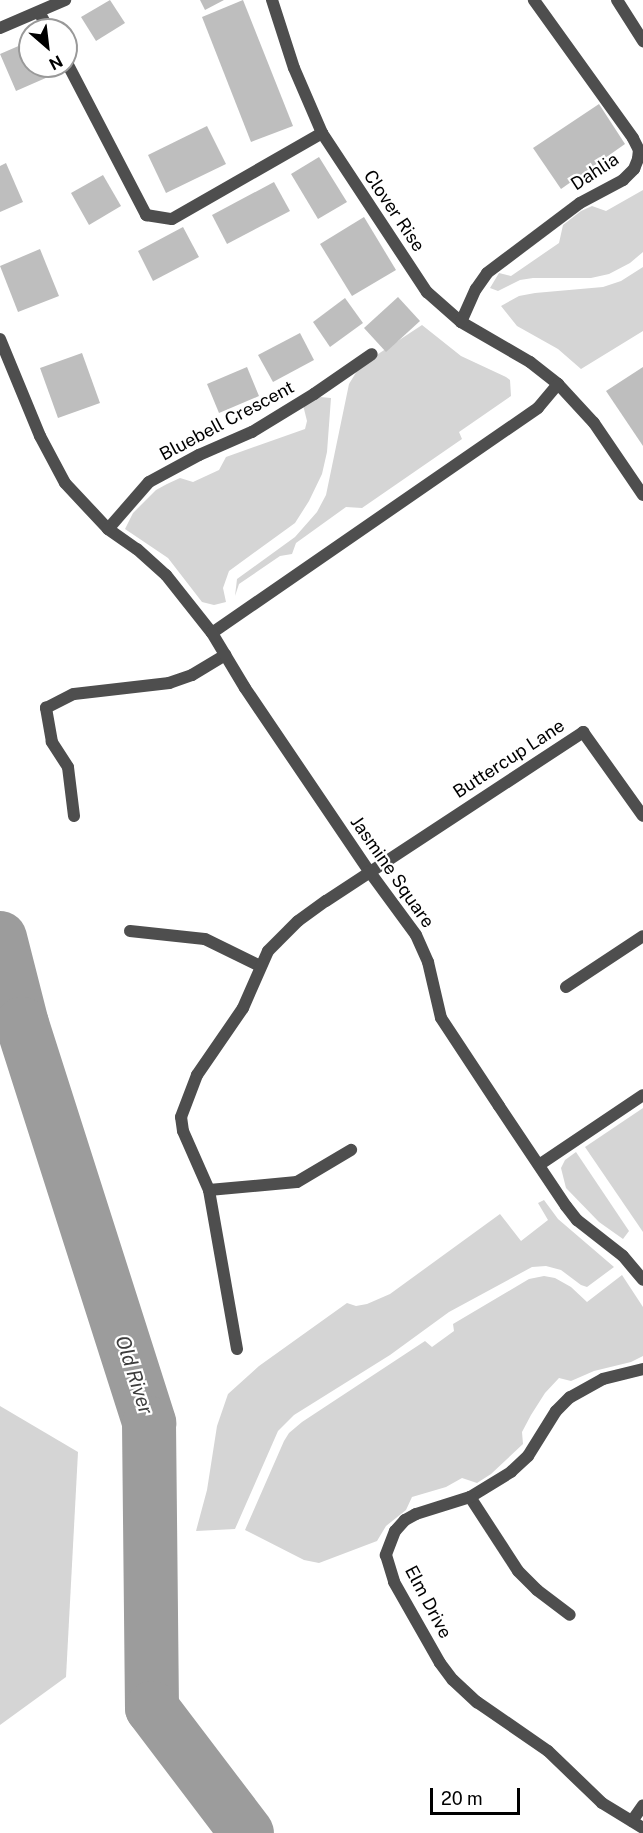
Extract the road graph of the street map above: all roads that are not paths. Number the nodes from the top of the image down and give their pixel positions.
1 (66, 0) edge
2 (272, 0) edge
3 (534, 0) edge
4 (617, 0) edge
5 (39, 12) junction
6 (42, 18) edge
7 (0, 28) edge
8 (643, 41) edge
9 (75, 78) edge
10 (322, 133) junction
11 (461, 322) junction
12 (0, 339) edge
13 (372, 354) dead end
14 (558, 384) junction
15 (643, 495) edge
16 (108, 529) junction
17 (212, 633) junction
18 (225, 655) junction
19 (74, 816) dead end
20 (643, 816) edge
21 (369, 871) junction
22 (130, 931) dead end
23 (643, 936) edge
24 (260, 966) junction
25 (566, 987) dead end
26 (643, 1095) edge
27 (351, 1150) dead end
28 (539, 1165) junction
29 (209, 1190) junction
30 (643, 1280) edge
31 (237, 1349) dead end
32 (643, 1369) edge
33 (470, 1497) junction
34 (570, 1615) dead end
35 (643, 1805) edge
36 (632, 1821) junction
37 (643, 1828) edge

1 - 5 street
2 - 10 street, Clover Rise
3 - 11 street, Dahlia
4 - 8 street
5 - 6 street
5 - 7 street
9 - 10 street
10 - 11 street, Clover Rise
11 - 14 street, Clover Rise
12 - 16 street
13 - 16 street, Bluebell Crescent
14 - 15 street
14 - 17 street
16 - 17 street
17 - 18 street, Jasmine Square
18 - 19 street
18 - 21 street, Jasmine Square
20 - 21 street, Buttercup Lane
21 - 24 street
21 - 28 street, Jasmine Square
22 - 24 street
23 - 25 street
24 - 29 street
26 - 28 street
27 - 29 street
28 - 30 street
29 - 31 street
32 - 33 street, Elm Drive
33 - 34 street
33 - 36 street, Elm Drive
35 - 36 street
36 - 37 street, Elm Drive

